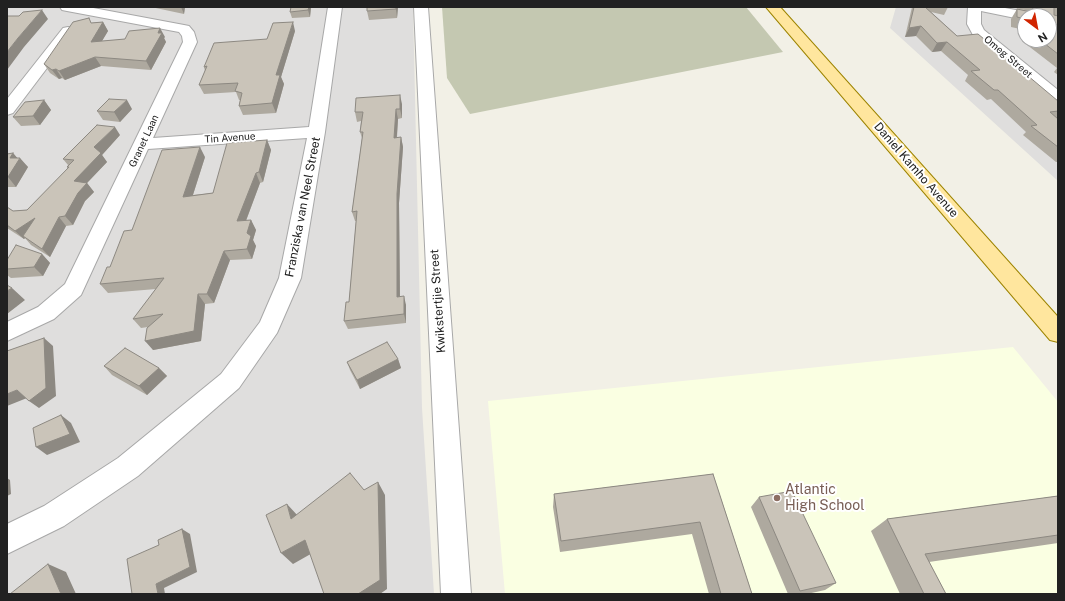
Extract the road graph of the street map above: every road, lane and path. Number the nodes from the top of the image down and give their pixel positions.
1 (67, 7) edge
2 (335, 7) edge
3 (421, 7) edge
4 (773, 7) edge
5 (975, 7) edge
6 (980, 7) edge
7 (85, 10) junction
8 (1017, 14) edge
9 (1058, 98) edge
10 (7, 110) edge
11 (317, 132) junction
12 (143, 144) junction
13 (7, 332) edge
14 (1058, 333) edge
15 (7, 539) edge
16 (456, 594) edge

1 - 7 street, Granet Laan
2 - 11 street, Franziska van Neel Street
3 - 16 street, Kwikstertjie Street
4 - 14 main road, Daniel Kamho Avenue
5 - 9 street, Omeg Street
6 - 8 street
7 - 10 street
7 - 12 street, Granet Laan
11 - 12 street, Tin Avenue
11 - 15 street, Franziska van Neel Street
12 - 13 street, Granet Laan

